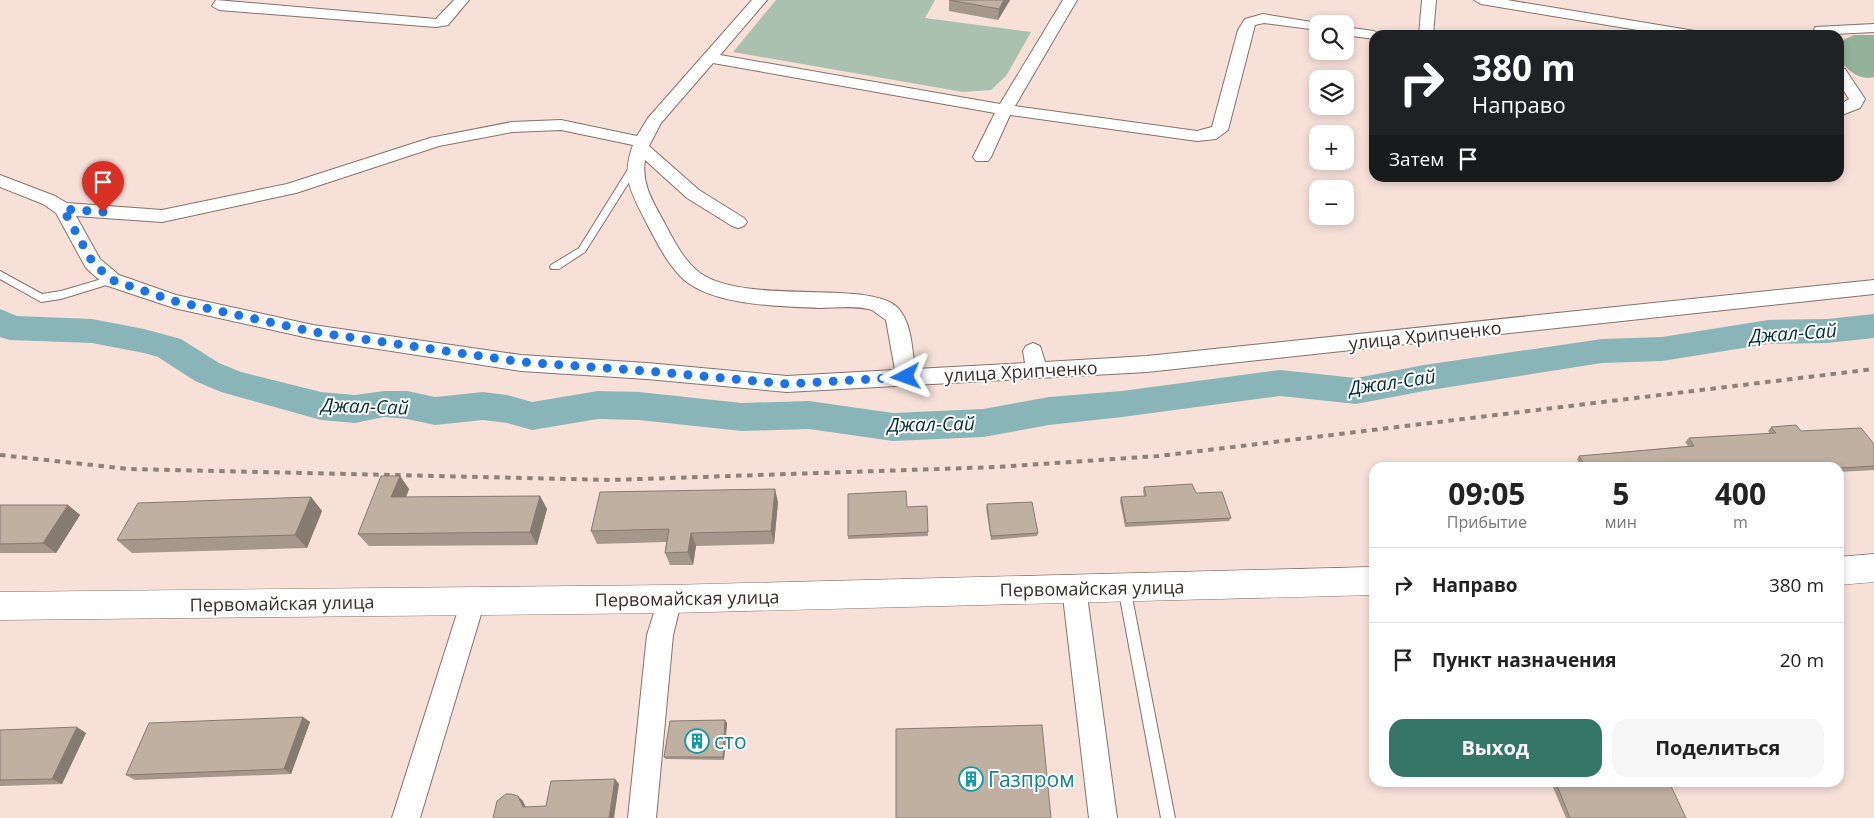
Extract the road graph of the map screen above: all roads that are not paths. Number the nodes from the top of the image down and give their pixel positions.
1 (223, 0) edge
2 (462, 0) edge
3 (760, 0) edge
4 (1070, 0) edge
5 (1429, 0) edge
6 (1481, 0) edge
7 (1309, 25) edge
8 (1874, 28) edge
9 (1426, 30) edge
10 (1664, 30) edge
11 (1820, 30) edge
12 (1354, 32) edge
13 (1369, 34) edge
14 (710, 58) junction
15 (1844, 80) edge
16 (1844, 109) edge
17 (1006, 110) junction
18 (642, 145) junction
19 (982, 158) dead end
20 (634, 168) junction
21 (0, 180) edge
22 (63, 209) junction
23 (738, 222) dead end
24 (555, 267) dead end
25 (0, 274) edge
26 (112, 280) junction
27 (1874, 287) edge
28 (906, 377) junction
29 (1874, 568) edge
30 (1844, 571) edge
31 (1369, 581) edge
32 (1124, 587) junction
33 (1074, 588) junction
34 (670, 599) junction
35 (473, 601) junction
36 (0, 606) edge
37 (406, 818) edge
38 (642, 818) edge
39 (1103, 818) edge
40 (1168, 818) edge

1 - 2 street
3 - 14 street
4 - 17 street
5 - 9 street
6 - 10 street
7 - 17 street
8 - 11 street
12 - 13 street
14 - 17 street
14 - 18 street
15 - 16 street
17 - 19 street
18 - 20 street
18 - 22 street
18 - 23 street
20 - 24 lane
20 - 28 street
21 - 22 street
22 - 26 street, улица Хрипченко
25 - 26 lane
26 - 28 street, улица Хрипченко
27 - 28 street, улица Хрипченко
29 - 30 main road
31 - 32 main road, Первомайская улица
32 - 33 main road, Первомайская улица
32 - 40 lane
33 - 34 main road, Первомайская улица
33 - 39 street
34 - 35 main road, Первомайская улица
34 - 38 street
35 - 36 main road, Первомайская улица
35 - 37 street

